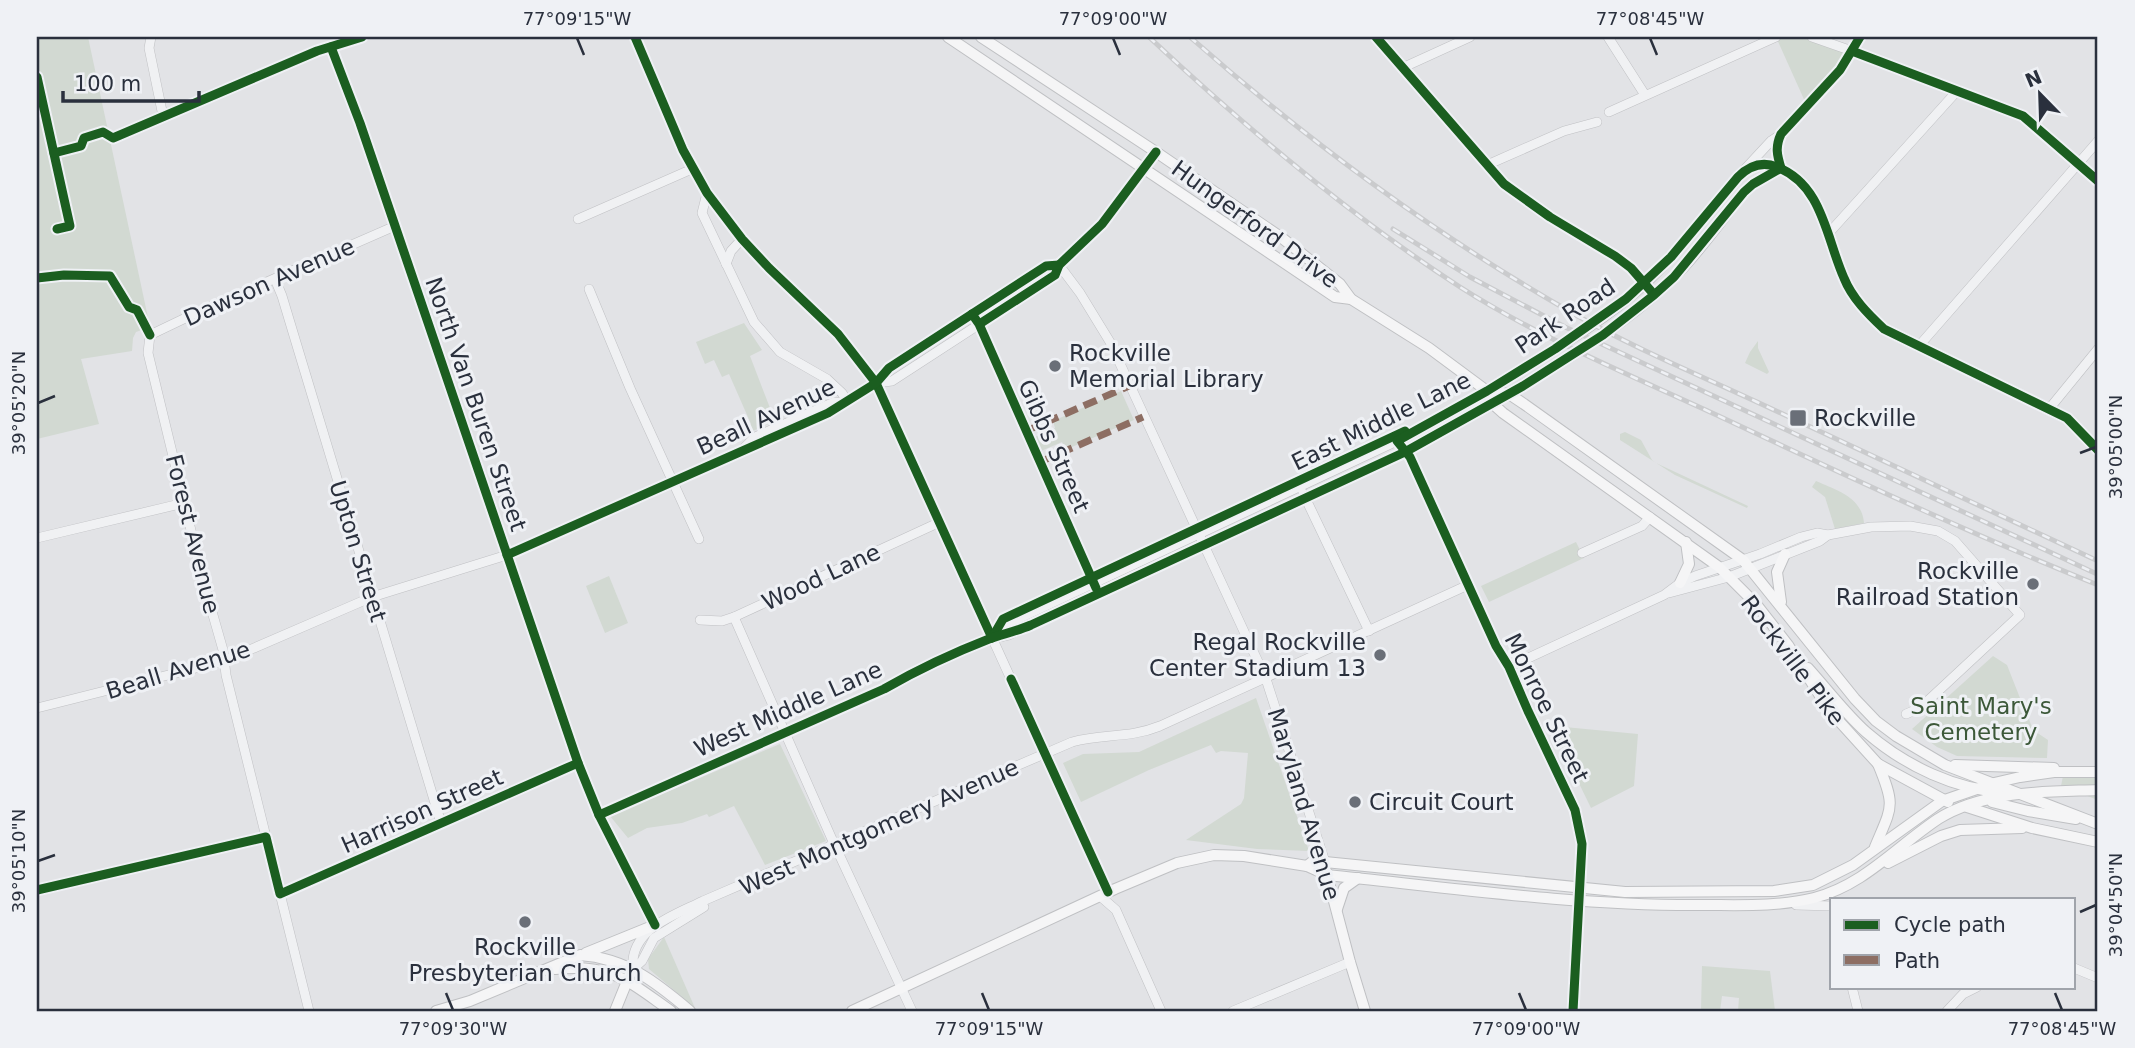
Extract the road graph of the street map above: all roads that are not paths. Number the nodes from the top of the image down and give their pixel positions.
1 (151, 37) edge
2 (362, 37) edge
3 (635, 37) edge
4 (948, 37) edge
5 (981, 37) edge
6 (1376, 37) edge
7 (1470, 37) edge
8 (1608, 37) edge
9 (1776, 37) edge
10 (1812, 37) edge
11 (1860, 37) edge
12 (331, 47) junction
13 (1852, 51) junction
14 (1871, 58) dead end
15 (1402, 68) junction
16 (1958, 90) junction
17 (1645, 95) junction
18 (1609, 112) dead end
19 (163, 116) junction
20 (1597, 122) dead end
21 (1781, 134) junction
22 (113, 138) dead end
23 (2098, 141) edge
24 (1156, 152) junction
25 (2079, 163) junction
26 (1487, 165) junction
27 (1145, 168) junction
28 (1781, 168) junction
29 (692, 169) junction
30 (1744, 171) junction
31 (2098, 181) edge
32 (707, 193) junction
33 (578, 219) dead end
34 (396, 226) junction
35 (1828, 234) junction
36 (742, 239) junction
37 (726, 264) junction
38 (1059, 265) junction
39 (275, 279) junction
40 (1645, 284) junction
41 (589, 289) dead end
42 (1654, 295) junction
43 (1351, 299) junction
44 (972, 314) junction
45 (979, 324) junction
46 (148, 343) joint
47 (1918, 347) junction
48 (2098, 349) edge
49 (876, 383) junction
50 (1488, 391) junction
51 (1509, 394) junction
52 (846, 402) junction
53 (1493, 404) junction
54 (2049, 409) junction
55 (1397, 441) junction
56 (2098, 450) edge
57 (1405, 452) junction
58 (672, 481) junction
59 (1299, 487) junction
60 (1307, 498) junction
61 (184, 503) junction
62 (1650, 517) junction
63 (940, 523) junction
64 (1198, 535) junction
65 (1828, 535) junction
66 (37, 538) edge
67 (699, 539) dead end
68 (1686, 542) junction
69 (1203, 546) junction
70 (1583, 553) dead end
71 (1786, 554) junction
72 (507, 555) junction
73 (1743, 560) junction
74 (1719, 567) junction
75 (1752, 569) junction
76 (1729, 577) junction
77 (1680, 583) junction
78 (1094, 584) junction
79 (1468, 585) junction
80 (1098, 594) junction
81 (1664, 594) junction
82 (372, 597) junction
83 (1783, 608) junction
84 (734, 617) junction
85 (700, 620) dead end
86 (1368, 631) junction
87 (992, 638) junction
88 (1788, 645) junction
89 (224, 661) junction
90 (1509, 667) junction
91 (1266, 678) junction
92 (37, 708) edge
93 (1906, 714) dead end
94 (785, 732) junction
95 (1045, 755) junction
96 (578, 763) junction
97 (1878, 764) junction
98 (1945, 765) junction
99 (2097, 772) edge
100 (1994, 783) junction
101 (1974, 790) junction
102 (2098, 790) edge
103 (2023, 793) junction
104 (1942, 801) junction
105 (1988, 801) junction
106 (1964, 806) junction
107 (599, 815) junction
108 (2086, 820) junction
109 (441, 823) junction
110 (2098, 824) edge
111 (2032, 828) junction
112 (266, 836) junction
113 (2098, 842) edge
114 (836, 845) junction
115 (1874, 848) junction
116 (1325, 862) junction
117 (1307, 866) junction
118 (1327, 875) junction
119 (1358, 878) junction
120 (1859, 880) junction
121 (1581, 888) junction
122 (37, 890) edge
123 (1107, 892) junction
124 (280, 894) junction
125 (714, 899) junction
126 (1580, 902) junction
127 (1784, 905) junction
128 (1830, 906) edge
129 (1336, 910) junction
130 (1116, 911) junction
131 (654, 925) junction
132 (580, 955) junction
133 (1350, 962) junction
134 (633, 969) junction
135 (2076, 969) edge
136 (542, 971) junction
137 (2098, 978) edge
138 (627, 980) junction
139 (1852, 988) edge
140 (903, 989) junction
141 (1965, 991) edge
142 (309, 1011) edge
143 (436, 1011) edge
144 (615, 1011) edge
145 (671, 1011) edge
146 (690, 1011) edge
147 (852, 1011) edge
148 (912, 1011) edge
149 (1161, 1011) edge
150 (1233, 1011) edge
151 (1365, 1011) edge
152 (1573, 1011) edge
153 (1857, 1011) edge
154 (1947, 1011) edge

1 - 19 street
2 - 12 street
3 - 29 street
4 - 27 main road, Hungerford Drive
5 - 24 main road, Hungerford Drive
6 - 15 street
7 - 15 street
8 - 17 street
9 - 17 street
10 - 13 street
11 - 13 street
12 - 19 street
12 - 34 street, North Van Buren Street
13 - 21 street
14 - 16 street
15 - 26 street
16 - 25 street
16 - 35 street
17 - 18 street
19 - 22 street
20 - 26 street
21 - 28 street
21 - 30 street
23 - 25 street
24 - 27 street, Beall Avenue
24 - 43 main road, Hungerford Drive
25 - 31 street
25 - 47 street
26 - 40 street
27 - 38 street, Beall Avenue
27 - 43 main road, Hungerford Drive
28 - 30 main road
28 - 35 main road
28 - 42 main road, Park Road
29 - 32 street
29 - 33 street
30 - 40 main road, Park Road
32 - 36 street
32 - 37 street
34 - 39 street, Dawson Avenue
34 - 72 street, North Van Buren Street
35 - 47 main road
36 - 37 street
36 - 49 street
37 - 52 street
38 - 44 street, Beall Avenue
38 - 45 street, Beall Avenue
38 - 64 street, Maryland Avenue
39 - 46 street, Dawson Avenue
39 - 82 street, Upton Street
40 - 42 street
40 - 50 main road, Park Road
41 - 58 street
42 - 51 main road, Park Road
43 - 50 main road, Hungerford Drive
44 - 45 street, Gibbs Street
44 - 49 street, Beall Avenue
45 - 49 street, Beall Avenue
45 - 78 street, Gibbs Street
46 - 61 street, Forest Avenue
47 - 54 main road
48 - 54 street
49 - 52 street, Beall Avenue
49 - 63 street
50 - 51 main road, Hungerford Drive
50 - 53 main road
50 - 55 street, East Middle Lane
51 - 53 main road, East Middle Lane
51 - 73 main road, Rockville Pike
52 - 58 street, Beall Avenue
53 - 57 street, East Middle Lane
53 - 62 main road, Rockville Pike
54 - 56 main road
55 - 57 street, Monroe Street
55 - 59 street, East Middle Lane
57 - 60 street, East Middle Lane
57 - 79 street, Monroe Street
58 - 67 street
58 - 72 street, Beall Avenue
59 - 60 street
59 - 64 street, East Middle Lane
60 - 69 street, East Middle Lane
60 - 86 street
61 - 66 street
61 - 89 street, Forest Avenue
62 - 68 main road, Rockville Pike
62 - 70 street
63 - 84 street, Wood Lane
63 - 87 street
64 - 69 street, Maryland Avenue
64 - 78 street, East Middle Lane
65 - 71 street
65 - 73 street
65 - 93 street
68 - 74 main road, Rockville Pike
68 - 77 main road
69 - 80 street, East Middle Lane
69 - 91 street, Maryland Avenue
71 - 75 street
71 - 83 main road
72 - 82 street, Beall Avenue
72 - 96 street, North Van Buren Street
73 - 74 street
73 - 75 main road, Rockville Pike
74 - 76 main road, Rockville Pike
74 - 77 street
75 - 76 street
75 - 83 main road, Rockville Pike
76 - 81 street
76 - 88 main road, Rockville Pike
77 - 81 street
78 - 80 street, Gibbs Street
78 - 87 street, East Middle Lane
79 - 86 street, West Montgomery Avenue
79 - 90 street, Monroe Street
80 - 87 street, East Middle Lane
81 - 90 street
82 - 89 street, Beall Avenue
82 - 109 street, Upton Street
83 - 98 main road, Rockville Pike
84 - 85 street, Wood Lane
84 - 94 street
86 - 91 street, West Montgomery Avenue
87 - 94 street, West Middle Lane
87 - 95 street
88 - 97 main road, Rockville Pike
88 - 101 main road
89 - 92 street, Beall Avenue
89 - 112 street, Forest Avenue
90 - 121 street, Monroe Street
91 - 95 street, West Montgomery Avenue
91 - 116 street, Maryland Avenue
94 - 107 street, West Middle Lane
94 - 114 street
95 - 114 street, West Montgomery Avenue
95 - 123 street
96 - 107 street, North Van Buren Street
96 - 109 street, Harrison Street
97 - 104 main road, Rockville Pike
97 - 115 main road
98 - 99 main road
98 - 100 main road, Rockville Pike
99 - 100 main road
100 - 101 main road
100 - 103 main road, Rockville Pike
101 - 103 main road
101 - 104 main road
102 - 103 main road
103 - 105 main road
103 - 108 main road, Rockville Pike
104 - 105 main road
104 - 106 main road, Rockville Pike
104 - 115 main road
105 - 106 main road
105 - 108 main road
106 - 111 main road, Rockville Pike
106 - 120 main road
107 - 131 street, North Van Buren Street
108 - 110 main road, Rockville Pike
109 - 124 street, Harrison Street
111 - 113 main road, Rockville Pike
111 - 120 main road
112 - 122 street
112 - 124 street, Forest Avenue
114 - 125 street, West Montgomery Avenue
114 - 140 street
115 - 121 main road
116 - 117 main road
116 - 118 main road, Maryland Avenue
116 - 121 main road
117 - 118 main road
117 - 123 main road
118 - 119 main road
118 - 129 main road, Maryland Avenue
119 - 126 main road
119 - 129 main road
120 - 127 main road
121 - 126 street, Monroe Street
123 - 130 street
123 - 130 street
123 - 140 main road
124 - 142 street, Forest Avenue
125 - 131 street, West Montgomery Avenue
125 - 134 street, West Montgomery Avenue
126 - 127 main road
126 - 152 street, Monroe Street
127 - 128 street
129 - 133 main road, Maryland Avenue
130 - 149 street
131 - 132 main road
131 - 134 street, West Montgomery Avenue
132 - 134 main road
132 - 136 main road
133 - 150 street
133 - 151 main road, Maryland Avenue
134 - 138 main road
134 - 146 main road
135 - 137 street
136 - 138 main road
136 - 143 main road
138 - 144 main road
138 - 145 main road
139 - 153 street
140 - 147 main road
140 - 148 street
141 - 154 street

